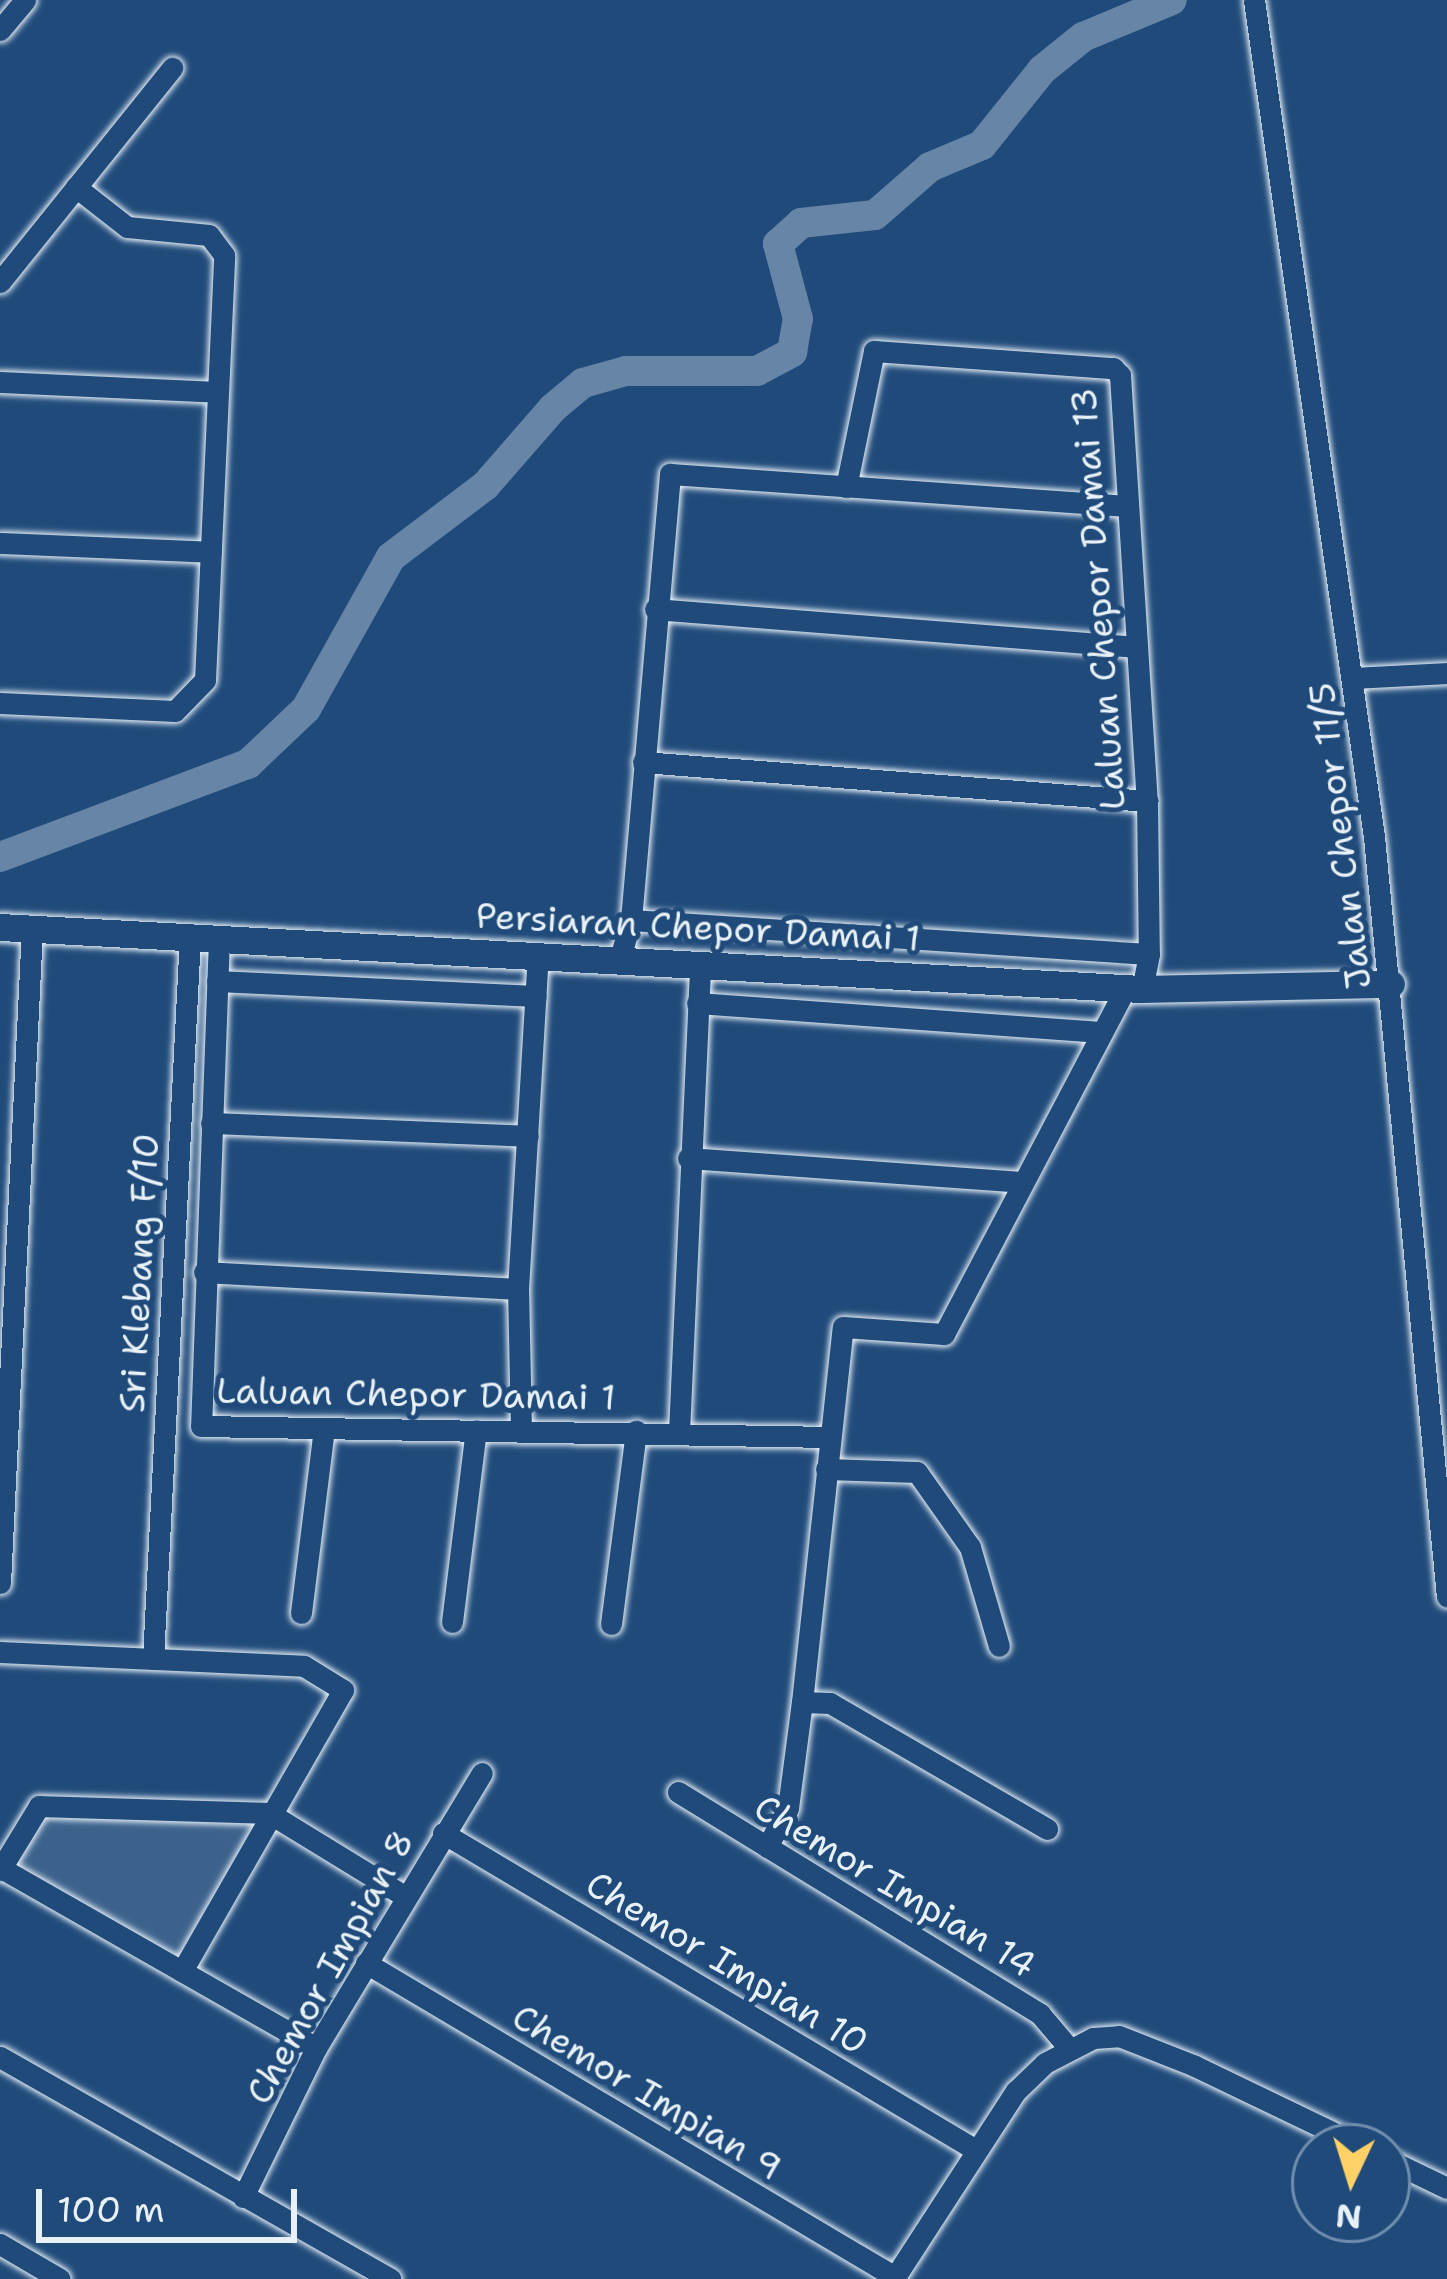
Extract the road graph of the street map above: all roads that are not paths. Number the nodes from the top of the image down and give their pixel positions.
1 (25, 0) edge
2 (1255, 0) edge
3 (0, 30) edge
4 (172, 68) dead end
5 (76, 187) junction
6 (0, 282) edge
7 (0, 382) edge
8 (218, 392) junction
9 (846, 487) junction
10 (1128, 506) junction
11 (0, 543) edge
12 (211, 552) junction
13 (655, 609) junction
14 (1137, 647) junction
15 (1447, 673) edge
16 (1354, 678) junction
17 (0, 703) edge
18 (644, 762) junction
19 (1148, 801) junction
20 (631, 920) junction
21 (0, 927) edge
22 (32, 929) junction
23 (205, 937) junction
24 (538, 954) junction
25 (1149, 954) junction
26 (620, 958) junction
27 (700, 963) junction
28 (217, 981) junction
29 (1391, 984) junction
30 (1134, 989) junction
31 (536, 996) junction
32 (698, 1003) junction
33 (1101, 1032) junction
34 (211, 1123) junction
35 (527, 1136) junction
36 (688, 1158) junction
37 (1022, 1182) junction
38 (204, 1272) junction
39 (518, 1289) junction
40 (4, 1337) edge
41 (324, 1429) junction
42 (476, 1430) junction
43 (521, 1430) junction
44 (636, 1432) junction
45 (679, 1432) junction
46 (830, 1437) junction
47 (826, 1469) junction
48 (2, 1502) edge
49 (0, 1583) edge
50 (1447, 1597) edge
51 (302, 1613) dead end
52 (452, 1622) dead end
53 (610, 1624) dead end
54 (999, 1646) dead end
55 (0, 1652) edge
56 (154, 1659) junction
57 (802, 1702) junction
58 (482, 1773) dead end
59 (678, 1792) dead end
60 (269, 1813) junction
61 (1047, 1829) dead end
62 (443, 1833) junction
63 (767, 1846) junction
64 (1, 1869) edge
65 (406, 1897) junction
66 (366, 1963) junction
67 (182, 1971) junction
68 (1068, 2047) junction
69 (316, 2048) junction
70 (0, 2057) edge
71 (1310, 2123) edge
72 (976, 2150) junction
73 (1411, 2171) edge
74 (1447, 2188) edge
75 (243, 2197) junction
76 (0, 2244) edge
77 (895, 2277) edge
78 (60, 2279) edge
79 (390, 2279) edge

1 - 3 street
2 - 16 street, Jalan Chepor 11/5
4 - 5 street
5 - 6 street
5 - 8 street
7 - 8 street
8 - 12 street
9 - 10 street
9 - 10 street, Laluan Chepor Damai 13
9 - 13 street
10 - 14 street, Laluan Chepor Damai 13
11 - 12 street
12 - 17 street
13 - 14 street
13 - 18 street
14 - 19 street, Laluan Chepor Damai 13
15 - 16 street
16 - 29 street, Jalan Chepor 11/5
18 - 19 street
18 - 20 street
19 - 25 street, Laluan Chepor Damai 13
20 - 25 street
20 - 26 street
21 - 22 street, Persiaran Chepor Damai 1
22 - 23 street, Persiaran Chepor Damai 1
22 - 40 street
23 - 24 street, Persiaran Chepor Damai 1
23 - 28 street, Laluan Chepor Damai 1
23 - 56 street, Sri Klebang F/10
24 - 26 street, Persiaran Chepor Damai 1
24 - 31 street
25 - 30 street, Laluan Chepor Damai 13
26 - 27 street, Persiaran Chepor Damai 1
27 - 30 street, Persiaran Chepor Damai 1
27 - 32 street
28 - 31 street
28 - 34 street, Laluan Chepor Damai 1
29 - 30 street, Persiaran Chepor Damai 1
29 - 50 street, Jalan Chepor 11/5
30 - 33 street
31 - 35 street
32 - 33 street
32 - 36 street
33 - 37 street
34 - 35 street
34 - 38 street, Laluan Chepor Damai 1
35 - 39 street
36 - 37 street
36 - 45 street
37 - 46 street
38 - 39 street
38 - 41 street, Laluan Chepor Damai 1
39 - 43 street
40 - 48 street
41 - 42 street, Laluan Chepor Damai 1
41 - 51 street
42 - 43 street, Laluan Chepor Damai 1
42 - 52 street
43 - 44 street, Laluan Chepor Damai 1
44 - 45 street, Laluan Chepor Damai 1
44 - 53 street
45 - 46 street, Laluan Chepor Damai 1
46 - 47 street
47 - 54 street
47 - 57 street
48 - 49 street
55 - 56 street
56 - 60 street
57 - 61 street
57 - 63 street
58 - 62 street, Chemor Impian 8
59 - 63 street, Chemor Impian 14
60 - 64 street
60 - 65 street
60 - 67 street
62 - 65 street, Chemor Impian 8
62 - 72 street, Chemor Impian 10
63 - 68 street, Chemor Impian 14
64 - 67 street
65 - 66 street, Chemor Impian 8
66 - 69 street, Chemor Impian 8
66 - 77 street, Chemor Impian 9
67 - 69 street
68 - 71 street
68 - 72 street
69 - 75 street, Chemor Impian 8
70 - 75 street
72 - 77 street
73 - 74 street
75 - 79 street
76 - 78 street

